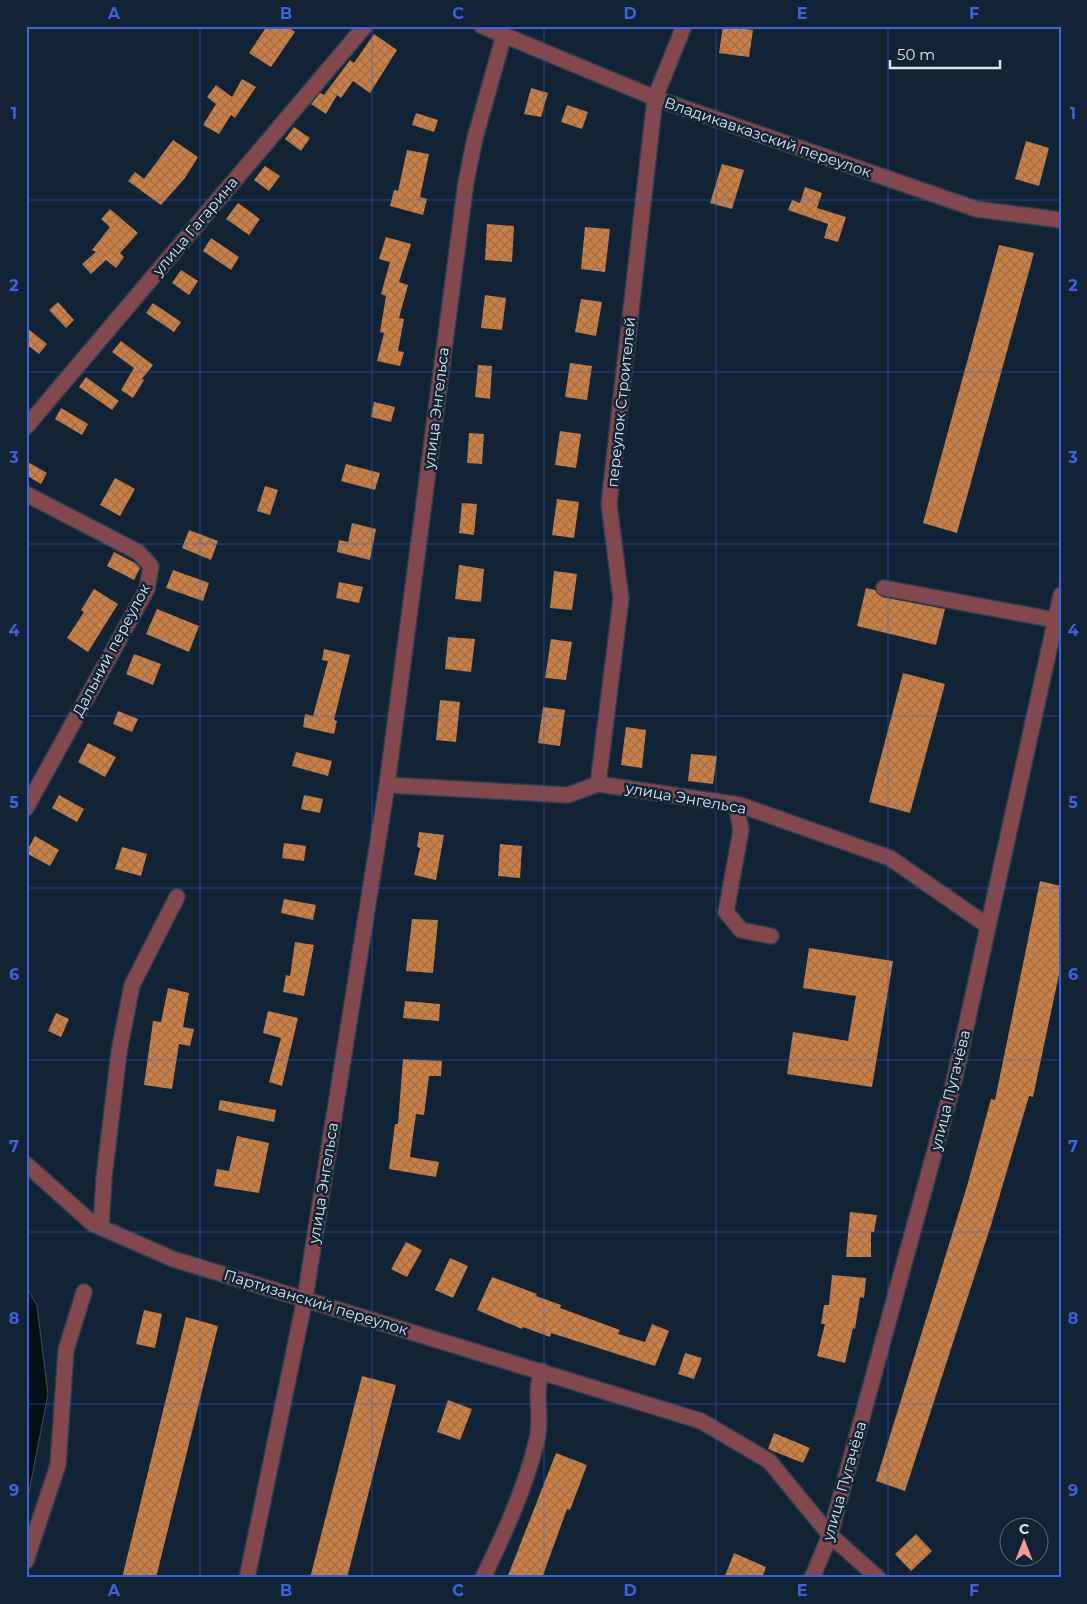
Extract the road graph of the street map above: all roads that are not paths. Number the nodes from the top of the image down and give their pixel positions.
1 (365, 26) edge
2 (482, 26) edge
3 (684, 26) edge
4 (504, 35) junction
5 (655, 98) junction
6 (1061, 220) edge
7 (26, 427) edge
8 (26, 494) edge
9 (884, 588) dead end
10 (1061, 595) edge
11 (1056, 620) junction
12 (598, 784) junction
13 (386, 785) junction
14 (740, 805) junction
15 (26, 808) edge
16 (177, 897) dead end
17 (988, 926) junction
18 (771, 936) dead end
19 (26, 1164) edge
20 (97, 1226) junction
21 (84, 1292) dead end
22 (305, 1298) junction
23 (542, 1371) junction
24 (830, 1535) junction
25 (26, 1561) edge
26 (247, 1578) edge
27 (482, 1578) edge
28 (812, 1578) edge
29 (878, 1578) edge

1 - 7 street, улица Гагарина
2 - 4 street, Владикавказский переулок
3 - 5 street, переулок Строителей
4 - 5 street, Владикавказский переулок
4 - 13 street, улица Энгельса
5 - 6 street, Владикавказский переулок
5 - 12 street, переулок Строителей
8 - 15 street, Дальний переулок
9 - 11 street
10 - 11 street, улица Пугачёва
11 - 17 street, улица Пугачёва
12 - 13 street, улица Энгельса
12 - 14 street, улица Энгельса
13 - 22 street, улица Энгельса
14 - 17 street, улица Энгельса
14 - 18 street
16 - 20 street
17 - 24 street, улица Пугачёва
19 - 20 street
20 - 22 street, Партизанский переулок
21 - 25 street
22 - 23 street, Партизанский переулок
22 - 26 street, улица Энгельса
23 - 24 street, Партизанский переулок
23 - 27 street
24 - 28 street, улица Пугачёва
24 - 29 street, Партизанский переулок

